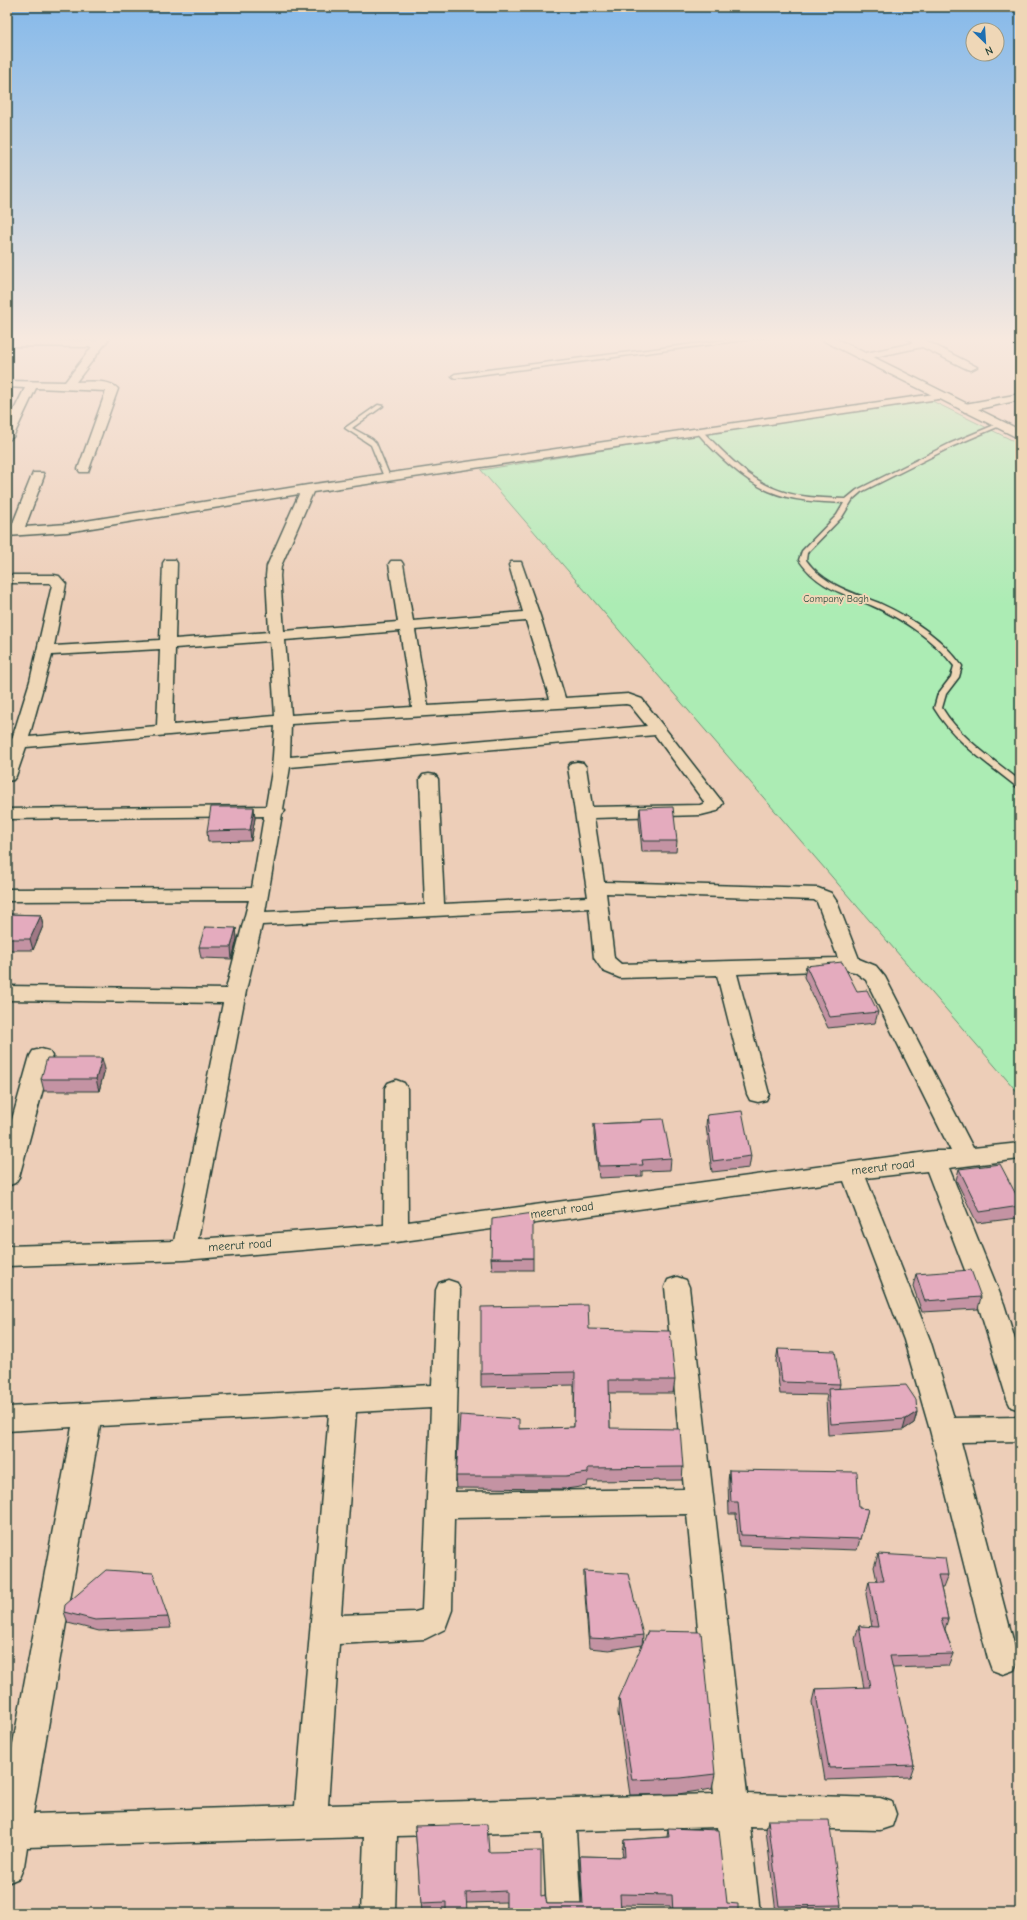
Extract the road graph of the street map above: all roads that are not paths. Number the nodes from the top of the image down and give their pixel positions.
1 (12, 426) edge
2 (99, 426) edge
3 (351, 426) edge
4 (736, 426) edge
5 (999, 426) edge
6 (1001, 426) edge
7 (699, 431) junction
8 (1020, 435) edge
9 (7, 437) edge
10 (84, 468) dead end
11 (38, 476) dead end
12 (387, 477) junction
13 (308, 489) junction
14 (848, 501) junction
15 (12, 532) edge
16 (170, 563) dead end
17 (396, 564) dead end
18 (516, 565) dead end
19 (7, 579) edge
20 (533, 616) junction
21 (407, 626) junction
22 (277, 636) junction
23 (169, 644) junction
24 (45, 651) junction
25 (559, 703) junction
26 (421, 712) junction
27 (283, 720) junction
28 (165, 730) junction
29 (659, 730) junction
30 (14, 743) edge
31 (282, 763) junction
32 (577, 766) dead end
33 (7, 776) edge
34 (429, 780) dead end
35 (1020, 784) edge
36 (276, 811) junction
37 (583, 813) junction
38 (7, 814) edge
39 (260, 894) junction
40 (596, 894) junction
41 (7, 895) edge
42 (435, 910) junction
43 (254, 919) junction
44 (851, 965) junction
45 (725, 968) junction
46 (7, 993) edge
47 (235, 996) junction
48 (41, 1056) dead end
49 (396, 1088) dead end
50 (758, 1094) dead end
51 (1020, 1152) edge
52 (966, 1157) junction
53 (934, 1160) junction
54 (852, 1171) junction
55 (7, 1176) edge
56 (396, 1233) junction
57 (184, 1250) junction
58 (7, 1256) edge
59 (677, 1287) dead end
60 (448, 1290) dead end
61 (445, 1396) junction
62 (1020, 1399) edge
63 (343, 1402) junction
64 (88, 1415) junction
65 (7, 1419) edge
66 (1020, 1429) edge
67 (944, 1430) junction
68 (700, 1501) junction
69 (440, 1505) junction
70 (325, 1630) junction
71 (1003, 1659) dead end
72 (732, 1810) junction
73 (558, 1814) junction
74 (880, 1814) dead end
75 (381, 1820) junction
76 (310, 1822) junction
77 (10, 1831) edge
78 (7, 1866) edge
79 (378, 1913) edge
80 (564, 1913) edge
81 (743, 1913) edge

1 - 9 street
2 - 10 street
3 - 12 lane
4 - 7 street
5 - 14 lane
6 - 8 main road
7 - 12 street
7 - 14 lane
11 - 15 street
12 - 13 street
13 - 15 street
13 - 22 street
14 - 35 lane
16 - 23 street
17 - 21 street
18 - 20 street
19 - 24 street
20 - 21 street
20 - 25 street
21 - 22 street
21 - 26 street
22 - 23 street
22 - 27 street
23 - 24 street
23 - 28 street
24 - 30 street
25 - 26 street
25 - 29 street
26 - 27 street
27 - 28 street
27 - 31 street
28 - 30 street
29 - 31 street
29 - 37 street
30 - 33 street
31 - 36 street
32 - 37 street
34 - 42 street
36 - 38 street
36 - 39 street
37 - 40 street
39 - 41 street
39 - 43 street
40 - 42 street
40 - 44 street
40 - 45 street
42 - 43 street
43 - 47 street
44 - 45 street
44 - 52 street
45 - 50 street
46 - 47 street
47 - 57 street
48 - 55 street
49 - 56 street
51 - 52 street, meerut road
52 - 53 street, meerut road
53 - 54 street, meerut road
53 - 62 street
54 - 56 street, meerut road
54 - 67 street
56 - 57 street, meerut road
57 - 58 street, meerut road
59 - 68 street
60 - 61 street
61 - 63 street
61 - 69 street
63 - 64 street
63 - 70 street
64 - 65 street
64 - 77 street
66 - 67 street
67 - 71 street
68 - 69 street
68 - 72 street
69 - 70 street
70 - 76 street
72 - 73 street
72 - 74 street
72 - 81 street
73 - 75 street
73 - 80 street
75 - 76 street
75 - 79 street
76 - 77 street
77 - 78 street

